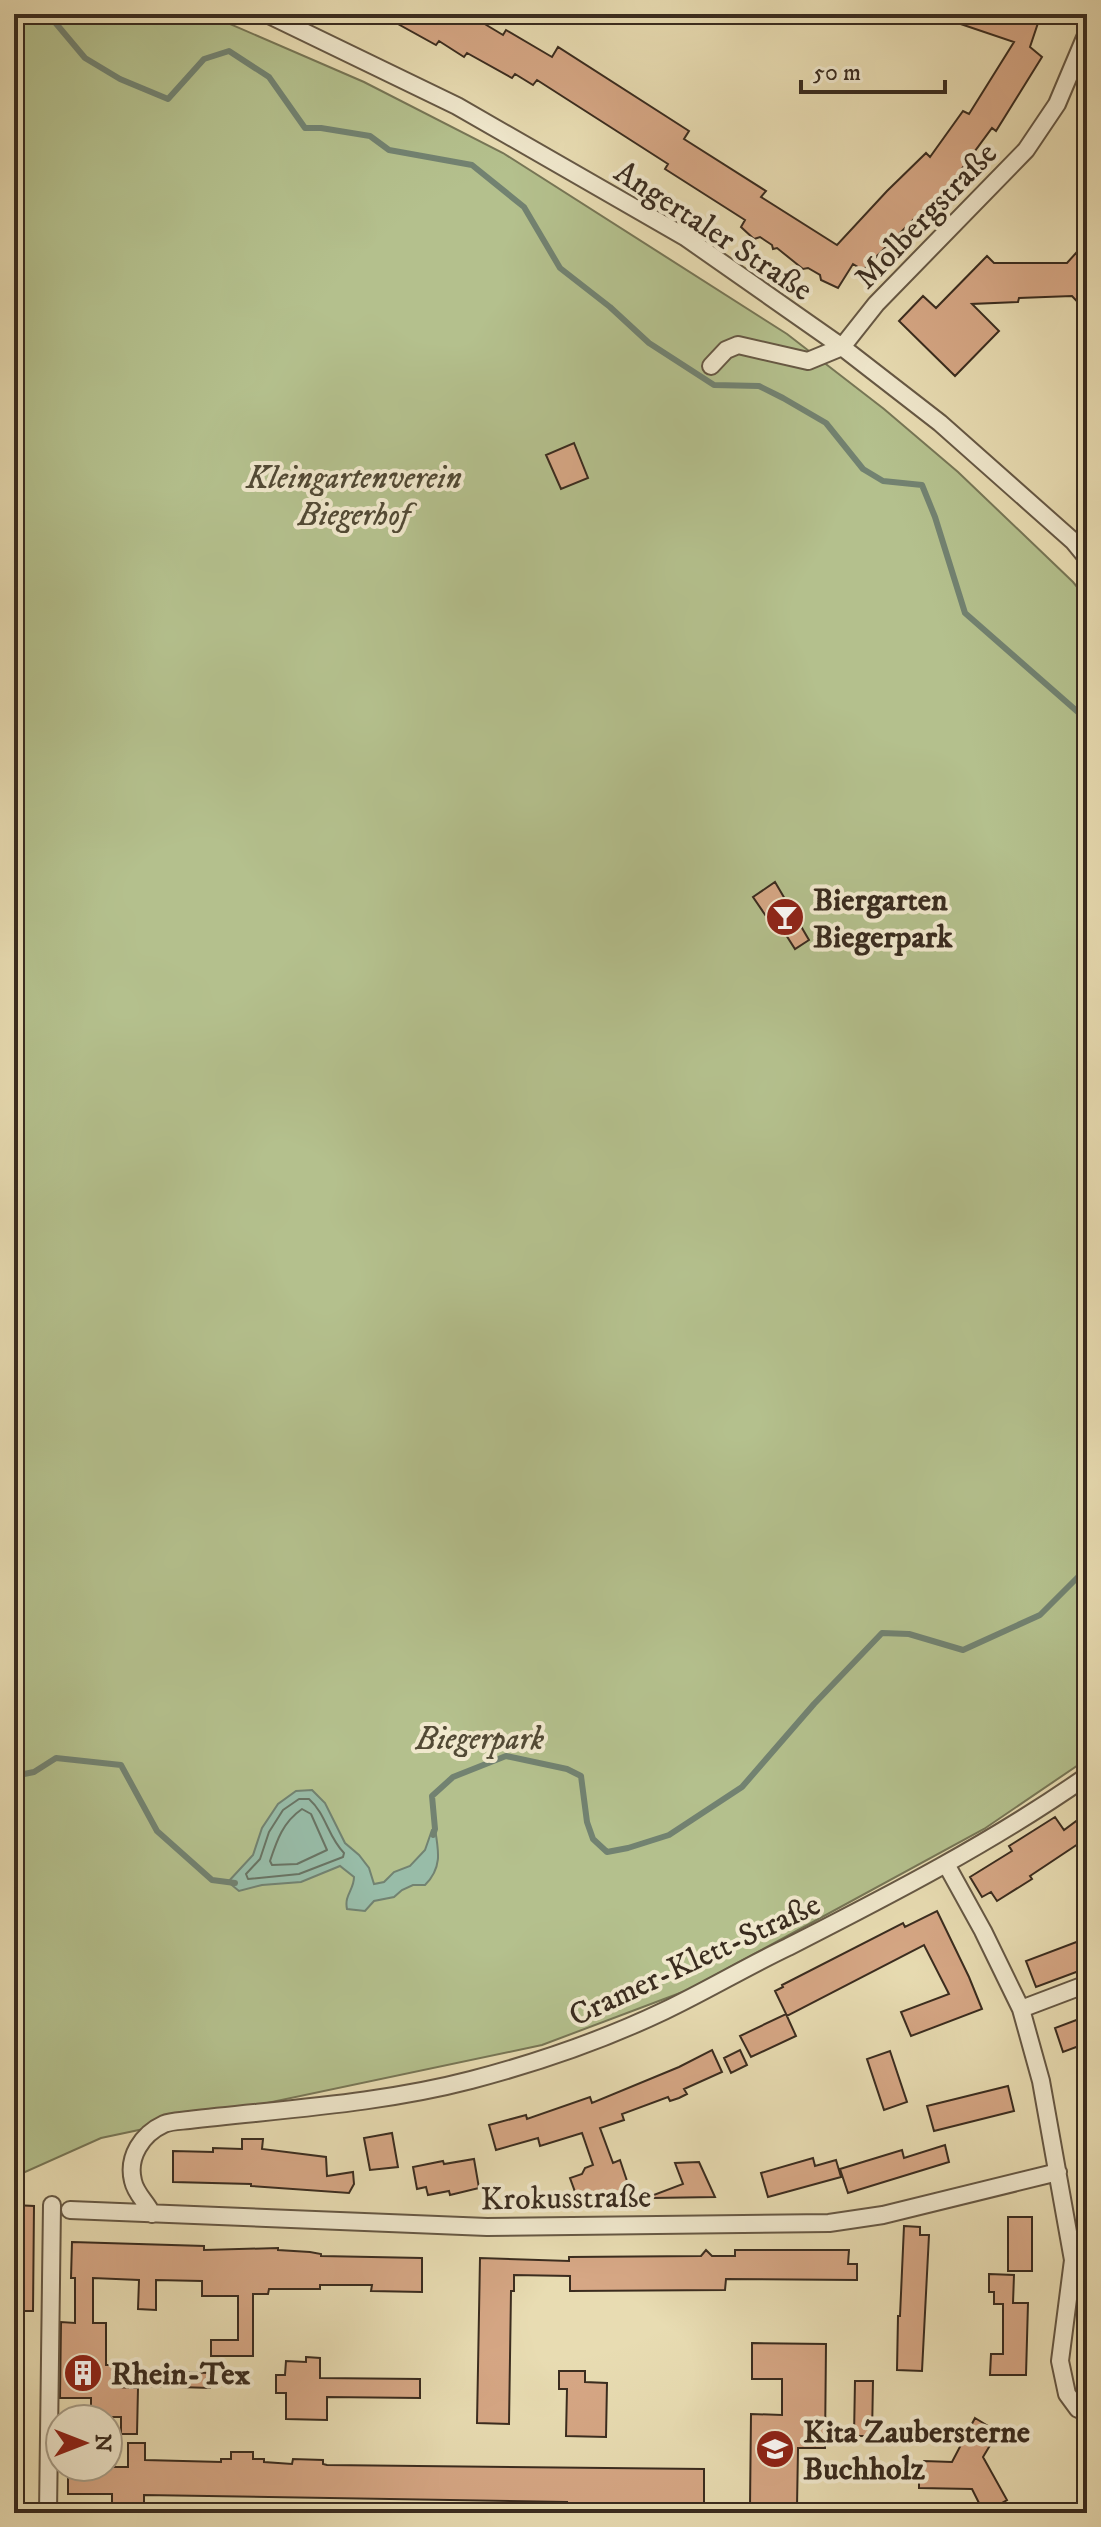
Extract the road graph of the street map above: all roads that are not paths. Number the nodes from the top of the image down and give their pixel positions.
1 (269, 14) edge
2 (1087, 33) edge
3 (842, 347) junction
4 (711, 366) dead end
5 (1087, 558) edge
6 (1087, 1776) edge
7 (946, 1864) junction
8 (1087, 1984) edge
9 (1021, 2009) junction
10 (1058, 2172) junction
11 (52, 2205) dead end
12 (70, 2210) dead end
13 (152, 2214) junction
14 (1080, 2258) edge
15 (1087, 2411) edge
16 (48, 2513) edge

1 - 3 street, Angertaler Straße
2 - 3 street, Molbergstraße
3 - 4 street
3 - 5 street, Angertaler Straße
6 - 7 street, Cramer-Klett-Straße
7 - 9 street
7 - 13 street, Cramer-Klett-Straße
8 - 9 street
9 - 10 street
10 - 13 street, Krokusstraße
10 - 14 street
11 - 16 street
12 - 13 street, Krokusstraße
14 - 15 street

